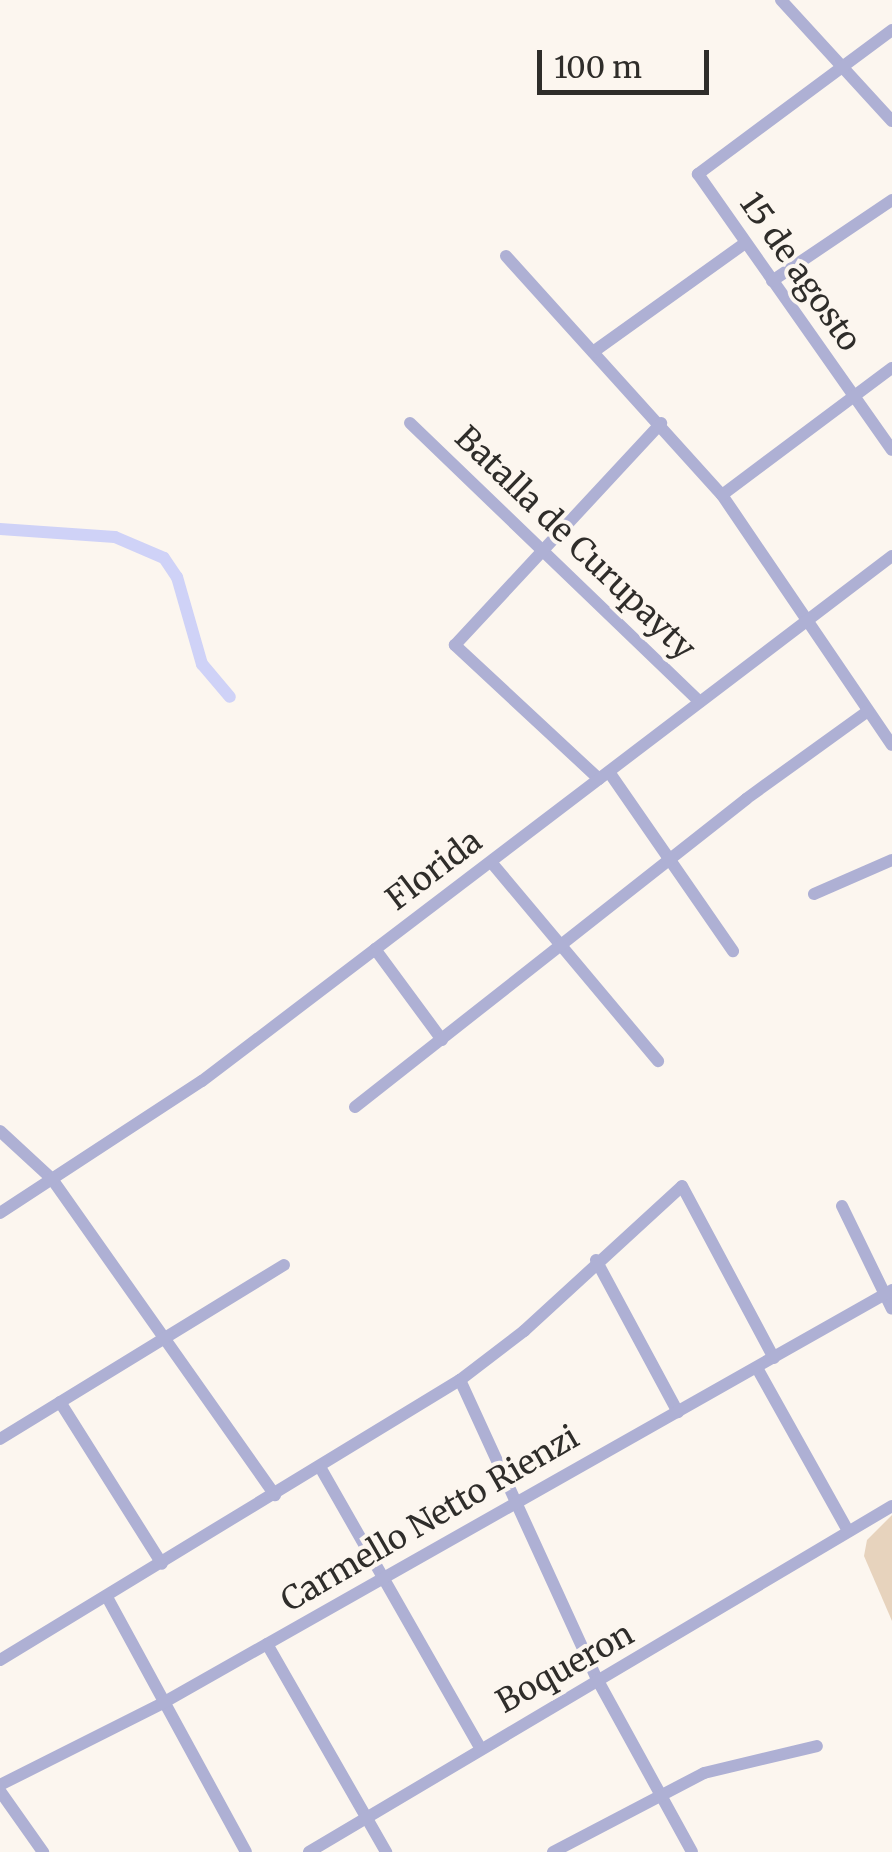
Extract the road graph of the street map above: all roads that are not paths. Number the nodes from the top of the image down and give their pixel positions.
1 (781, 0) edge
2 (892, 30) edge
3 (842, 68) junction
4 (892, 121) edge
5 (892, 200) edge
6 (745, 243) junction
7 (506, 256) dead end
8 (772, 281) junction
9 (593, 352) junction
10 (892, 368) edge
11 (852, 394) junction
12 (410, 423) dead end
13 (661, 424) junction
14 (892, 450) edge
15 (722, 495) junction
16 (546, 551) junction
17 (892, 556) edge
18 (804, 622) junction
19 (700, 702) junction
20 (868, 711) junction
21 (887, 727) edge
22 (892, 746) edge
23 (604, 775) junction
24 (670, 860) junction
25 (892, 860) edge
26 (491, 862) junction
27 (814, 894) dead end
28 (562, 946) junction
29 (375, 949) junction
30 (733, 951) dead end
31 (442, 1040) junction
32 (658, 1061) dead end
33 (355, 1107) dead end
34 (0, 1131) edge
35 (52, 1179) junction
36 (842, 1206) dead end
37 (0, 1213) edge
38 (596, 1260) junction
39 (284, 1265) dead end
40 (888, 1292) edge
41 (892, 1309) edge
42 (166, 1335) junction
43 (774, 1358) junction
44 (757, 1368) junction
45 (460, 1380) junction
46 (60, 1402) junction
47 (678, 1412) junction
48 (0, 1439) edge
49 (320, 1466) junction
50 (274, 1495) junction
51 (515, 1502) junction
52 (892, 1506) edge
53 (848, 1531) junction
54 (162, 1564) junction
55 (383, 1574) junction
56 (106, 1597) junction
57 (266, 1644) junction
58 (0, 1660) edge
59 (598, 1683) junction
60 (161, 1704) junction
61 (817, 1746) dead end
62 (480, 1747) junction
63 (0, 1788) edge
64 (660, 1794) junction
65 (364, 1815) junction
66 (43, 1852) edge
67 (246, 1852) edge
68 (309, 1852) edge
69 (386, 1852) edge
70 (553, 1852) edge
71 (692, 1852) edge

1 - 3 street
2 - 3 street
3 - 4 street
3 - 6 street, 15 de agosto
5 - 8 street
6 - 8 street, 15 de agosto
6 - 9 street
7 - 9 street
8 - 11 street, 15 de agosto
9 - 13 street
10 - 11 street
11 - 14 street, 15 de agosto
11 - 15 street
12 - 16 street, Batalla de Curupayty
13 - 15 street
13 - 16 street
15 - 18 street
16 - 19 street, Batalla de Curupayty
16 - 23 street
17 - 18 street, Florida
18 - 19 street, Florida
18 - 20 street
19 - 23 street, Florida
20 - 21 street
20 - 24 street
21 - 22 street
23 - 24 street
23 - 26 street, Florida
24 - 28 street
24 - 30 street
25 - 27 street
26 - 28 street
26 - 29 street, Florida
28 - 31 street
28 - 32 street
29 - 31 street
29 - 35 street, Florida
31 - 33 street
34 - 35 street
35 - 37 street, Florida
35 - 42 street
36 - 40 street
38 - 43 street
38 - 45 street
38 - 47 street
39 - 42 street
40 - 41 street
40 - 43 street, Carmello Netto Rienzi
42 - 46 street
42 - 50 street
43 - 44 street, Carmello Netto Rienzi
44 - 47 street, Carmello Netto Rienzi
44 - 53 street
45 - 49 street
45 - 51 street
46 - 48 street
46 - 54 street
47 - 51 street, Carmello Netto Rienzi
49 - 50 street
49 - 55 street
50 - 54 street
51 - 55 street, Carmello Netto Rienzi
51 - 59 street
52 - 53 street, Boqueron
53 - 59 street, Boqueron
54 - 56 street
55 - 57 street, Carmello Netto Rienzi
55 - 62 street
56 - 58 street
56 - 60 street
57 - 60 street, Carmello Netto Rienzi
57 - 65 street
59 - 62 street, Boqueron
59 - 64 street
60 - 63 street, Carmello Netto Rienzi
60 - 67 street
61 - 64 street
62 - 65 street, Boqueron
63 - 66 street
64 - 70 street
64 - 71 street
65 - 68 street, Boqueron
65 - 69 street

